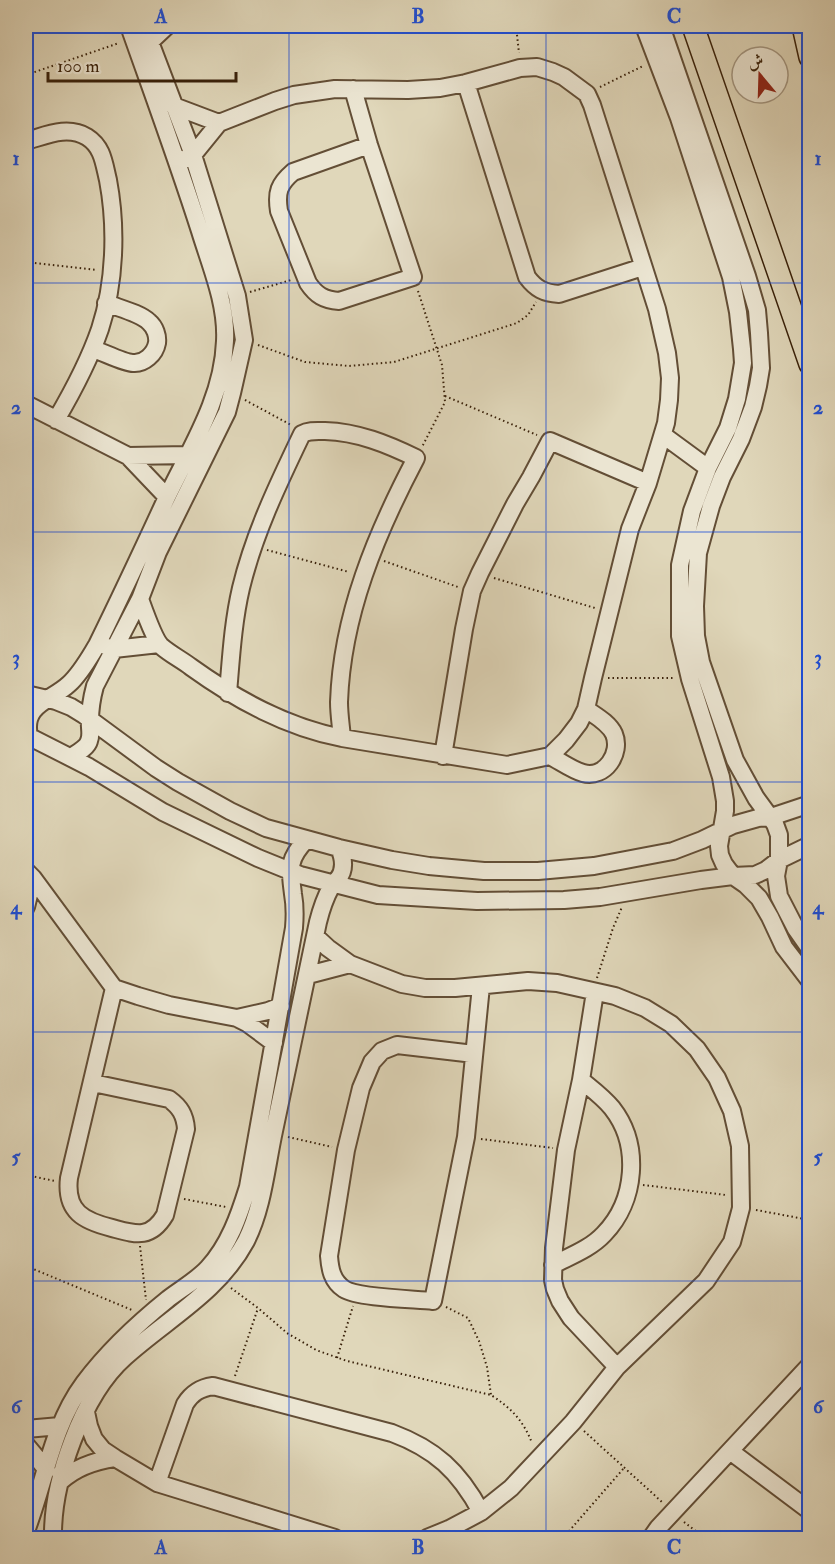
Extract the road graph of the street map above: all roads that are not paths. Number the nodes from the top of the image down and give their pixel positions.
1 (167, 26) edge
2 (644, 26) edge
3 (661, 26) edge
4 (693, 26) edge
5 (803, 26) edge
6 (135, 30) edge
7 (150, 42) junction
8 (810, 57) edge
9 (466, 83) junction
10 (160, 87) junction
11 (353, 89) junction
12 (174, 106) junction
13 (219, 123) junction
14 (26, 141) edge
15 (369, 145) junction
16 (185, 158) junction
17 (643, 267) junction
18 (106, 303) junction
19 (225, 339) junction
20 (244, 340) junction
21 (93, 349) junction
22 (810, 364) edge
23 (26, 404) edge
24 (56, 420) junction
25 (663, 435) junction
26 (206, 439) junction
27 (188, 455) junction
28 (128, 456) junction
29 (708, 468) junction
30 (648, 483) junction
31 (167, 497) junction
32 (152, 549) junction
33 (140, 599) junction
34 (159, 644) junction
35 (97, 645) junction
36 (114, 649) junction
37 (228, 693) junction
38 (26, 694) edge
39 (46, 699) junction
40 (586, 709) junction
41 (90, 720) junction
42 (27, 736) edge
43 (342, 738) junction
44 (443, 756) junction
45 (550, 756) junction
46 (71, 757) junction
47 (810, 804) edge
48 (771, 817) junction
49 (721, 831) junction
50 (306, 840) junction
51 (810, 846) edge
52 (339, 848) junction
53 (779, 860) junction
54 (290, 872) junction
55 (29, 875) edge
56 (733, 876) junction
57 (333, 884) junction
58 (26, 907) edge
59 (315, 936) junction
60 (810, 949) edge
61 (350, 964) junction
62 (308, 975) junction
63 (810, 981) edge
64 (481, 986) junction
65 (114, 987) junction
66 (595, 992) junction
67 (281, 1006) junction
68 (237, 1018) junction
69 (273, 1043) junction
70 (474, 1054) junction
71 (581, 1080) junction
72 (93, 1083) junction
73 (553, 1265) junction
74 (213, 1274) junction
75 (810, 1365) edge
76 (617, 1367) junction
77 (87, 1412) junction
78 (60, 1426) junction
79 (26, 1429) edge
80 (26, 1445) edge
81 (730, 1451) junction
82 (115, 1458) junction
83 (47, 1470) junction
84 (61, 1482) junction
85 (157, 1483) junction
86 (810, 1511) edge
87 (481, 1512) junction
88 (26, 1531) edge
89 (303, 1534) edge
90 (53, 1539) edge
91 (335, 1539) edge
92 (427, 1539) edge
93 (651, 1539) edge

1 - 7 street
2 - 29 street
3 - 48 street
4 - 22 main road
5 - 8 main road
6 - 7 street
6 - 10 street
7 - 10 street
9 - 11 street
9 - 17 street
9 - 17 street
10 - 12 street
10 - 16 street
11 - 13 street
11 - 15 street
12 - 13 street
12 - 16 street
13 - 16 street
14 - 18 street
15 - 15 street
16 - 19 street
16 - 20 street
17 - 25 street
18 - 21 street
18 - 21 street
19 - 20 street
19 - 26 street
20 - 26 street
21 - 24 street
23 - 24 street
24 - 28 street
25 - 29 street
25 - 30 street
26 - 27 street
26 - 32 street
27 - 28 street
27 - 31 street
28 - 31 street
29 - 49 street
30 - 40 street
30 - 44 street
31 - 32 street
32 - 33 street
32 - 35 street
33 - 34 street
33 - 36 street
34 - 36 street
34 - 37 street
35 - 36 street
35 - 39 street
36 - 41 street
37 - 43 street
37 - 43 street
38 - 39 street
39 - 41 street
39 - 42 street
40 - 45 street
40 - 45 street
41 - 46 street
41 - 50 street
42 - 46 street
43 - 44 street
44 - 45 street
46 - 54 street
47 - 48 street
48 - 49 street
48 - 53 street
49 - 52 street
49 - 56 street
50 - 52 street
50 - 54 street
51 - 53 street
52 - 57 street
53 - 56 street
53 - 60 street
54 - 57 street
54 - 67 street
55 - 58 street
55 - 65 street
56 - 57 street
56 - 63 street
57 - 59 street
59 - 61 street
59 - 62 street
61 - 62 street
61 - 64 street
62 - 74 street
64 - 66 street
64 - 70 street
65 - 68 street
65 - 72 street
66 - 71 street
66 - 76 street
67 - 68 street
67 - 69 street
68 - 69 street
69 - 74 street
70 - 70 street
71 - 73 street
71 - 73 street
72 - 72 street
73 - 76 street
74 - 77 street
74 - 78 street
75 - 81 street
76 - 87 street
77 - 82 street
77 - 84 street
78 - 79 street
78 - 83 street
80 - 83 street
81 - 86 street
81 - 93 street
82 - 84 street
82 - 85 street
83 - 88 street
84 - 90 street
85 - 87 street
85 - 89 street
87 - 92 street
89 - 91 street

